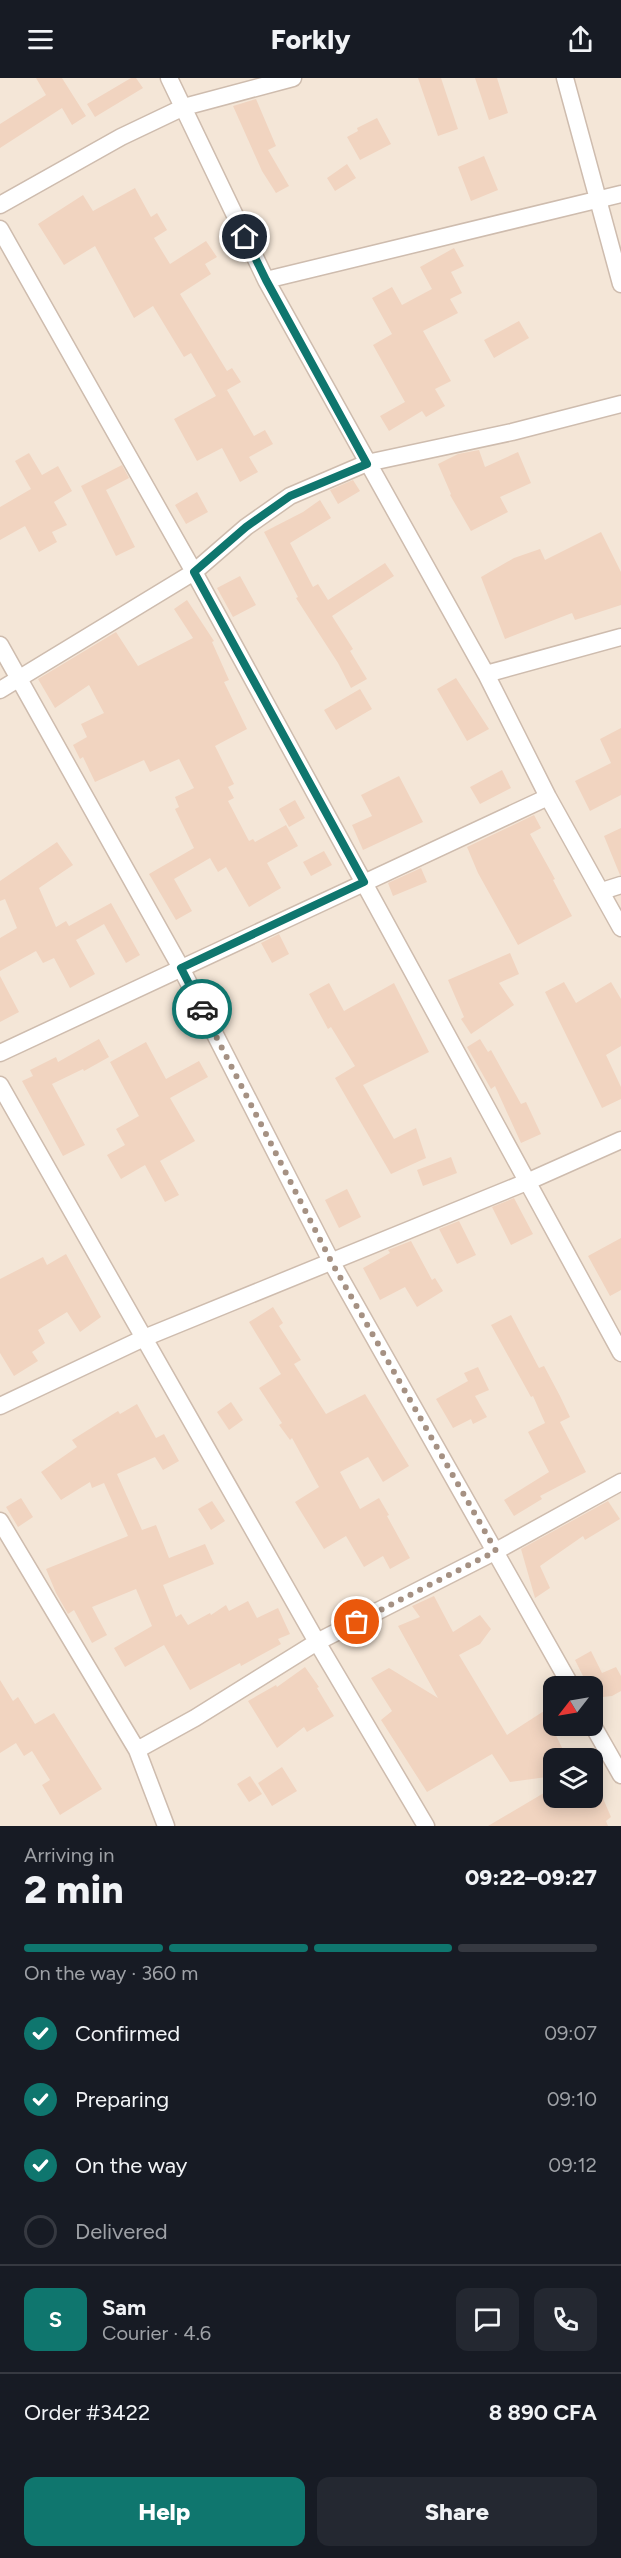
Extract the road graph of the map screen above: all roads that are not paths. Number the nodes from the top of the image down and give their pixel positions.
1 (170, 78) edge
2 (293, 78) edge
3 (565, 78) edge
4 (184, 107) junction
5 (621, 194) edge
6 (599, 200) junction
7 (0, 205) edge
8 (0, 229) edge
9 (266, 280) junction
10 (621, 284) edge
11 (621, 404) edge
12 (367, 464) junction
13 (194, 572) junction
14 (621, 637) edge
15 (0, 645) edge
16 (486, 674) junction
17 (18, 680) junction
18 (0, 690) edge
19 (548, 797) junction
20 (364, 882) junction
21 (621, 885) edge
22 (602, 891) junction
23 (621, 928) edge
24 (181, 968) junction
25 (0, 1053) edge
26 (0, 1085) edge
27 (621, 1140) edge
28 (529, 1181) junction
29 (332, 1263) junction
30 (144, 1338) junction
31 (621, 1353) edge
32 (0, 1406) edge
33 (621, 1482) edge
34 (0, 1521) edge
35 (496, 1551) junction
36 (317, 1642) junction
37 (565, 1676) edge
38 (599, 1736) edge
39 (137, 1750) junction
40 (621, 1775) edge
41 (166, 1826) edge
42 (426, 1826) edge

1 - 4 street
2 - 4 street
3 - 6 street
4 - 7 street
4 - 9 street
5 - 6 street
6 - 9 street
6 - 10 street
8 - 13 street
9 - 12 street
11 - 12 street
12 - 13 street
12 - 16 street
13 - 17 street
13 - 20 street
14 - 16 street
15 - 17 street
16 - 19 street
17 - 18 street
17 - 24 street
19 - 20 street
19 - 22 street
20 - 24 street
20 - 28 street
21 - 22 street
22 - 23 street
24 - 25 street
24 - 29 street
26 - 30 street
27 - 28 street
28 - 29 street
28 - 31 street
29 - 30 street
29 - 35 street
30 - 32 street
30 - 36 street
33 - 35 street
34 - 39 street
35 - 36 street
35 - 37 street
36 - 39 street
36 - 42 street
38 - 40 street
39 - 41 street

